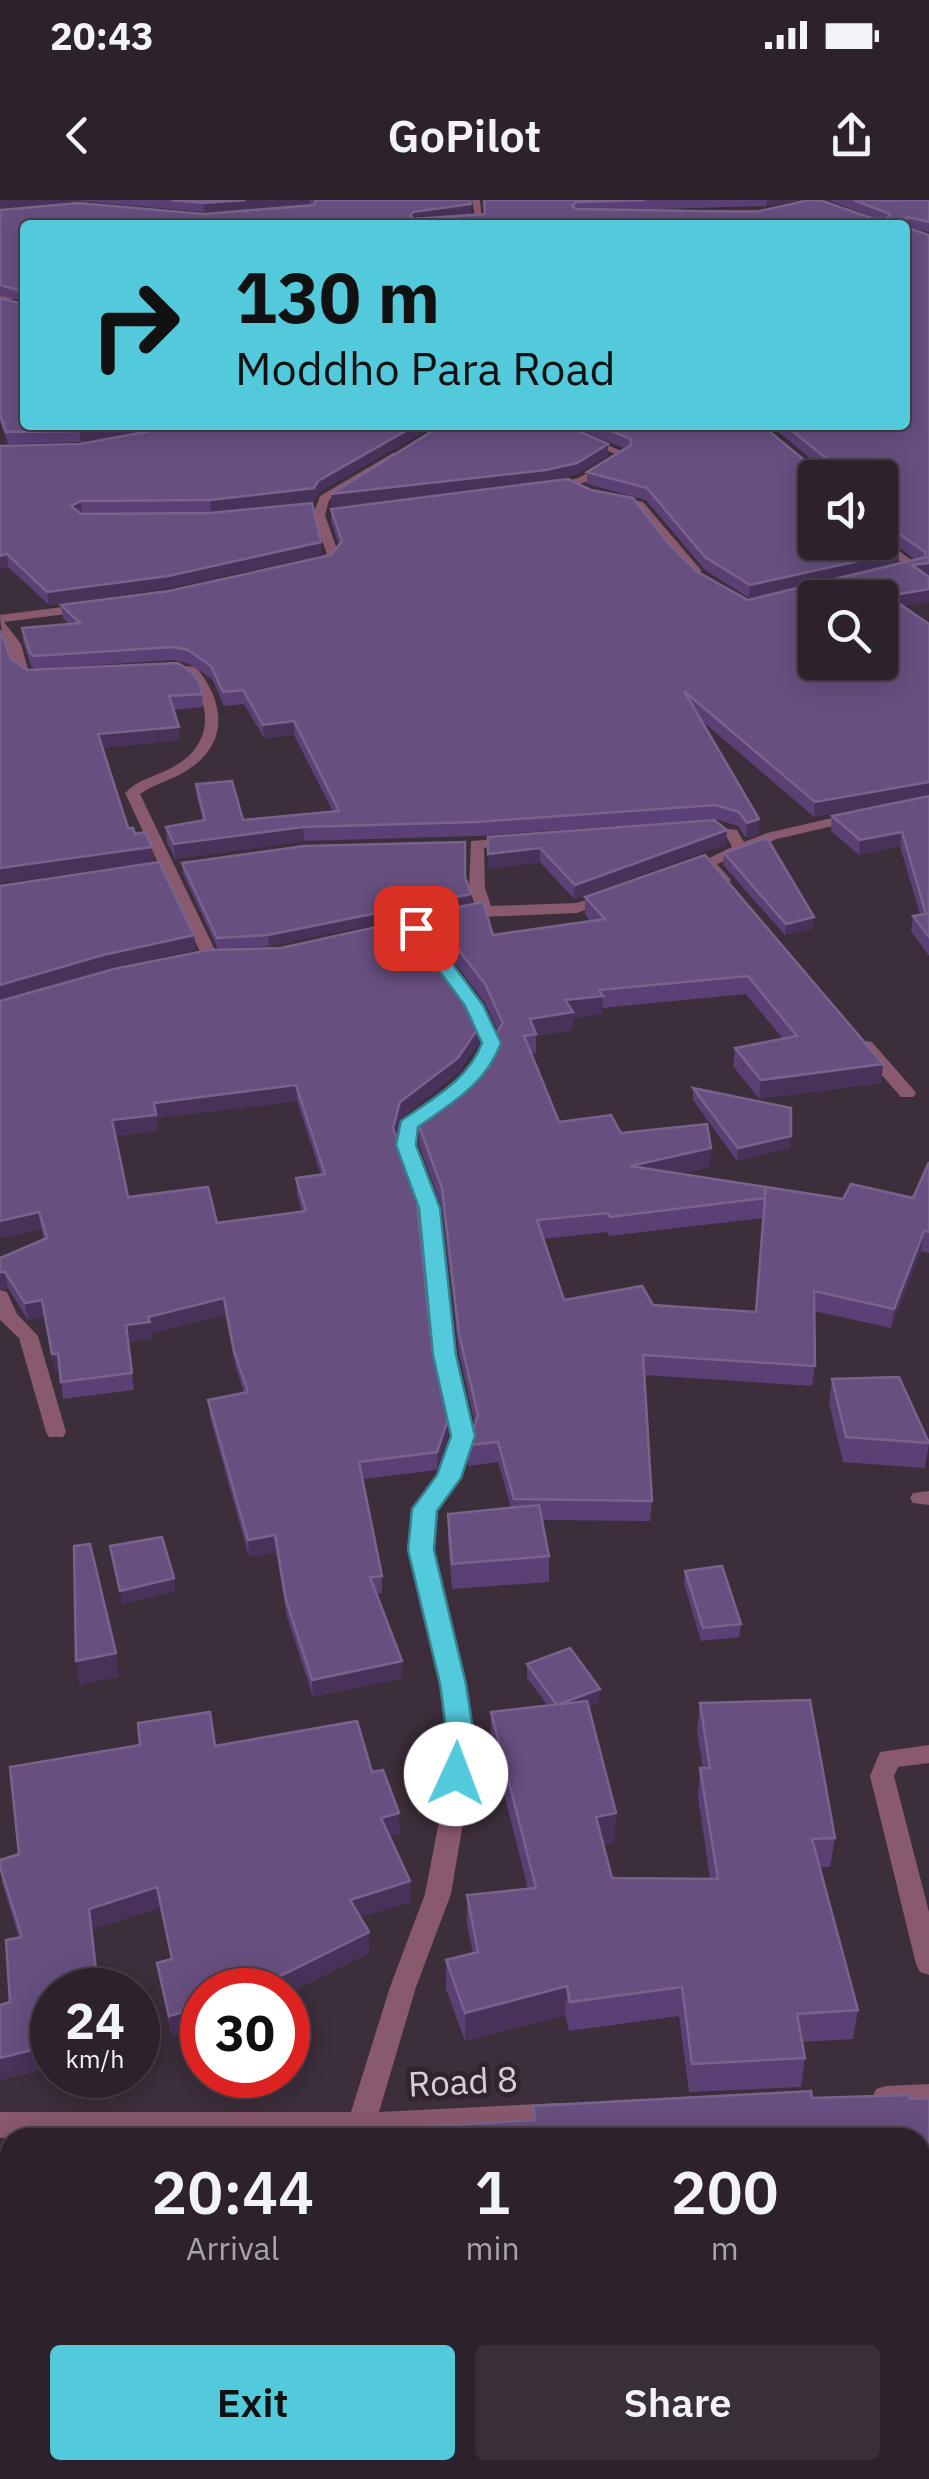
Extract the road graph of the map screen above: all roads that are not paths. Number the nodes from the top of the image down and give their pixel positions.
1 (476, 200) edge
2 (784, 208) edge
3 (764, 212) junction
4 (652, 213) edge
5 (470, 220) edge
6 (749, 220) edge
7 (563, 430) edge
8 (408, 449) edge
9 (570, 484) junction
10 (531, 491) edge
11 (301, 509) edge
12 (319, 511) junction
13 (336, 512) edge
14 (898, 555) edge
15 (295, 568) edge
16 (896, 572) edge
17 (711, 586) edge
18 (100, 606) edge
19 (0, 622) edge
20 (137, 668) edge
21 (66, 676) edge
22 (875, 812) edge
23 (676, 829) edge
24 (534, 840) edge
25 (456, 844) edge
26 (476, 844) junction
27 (739, 847) junction
28 (624, 895) edge
29 (737, 898) edge
30 (485, 911) junction
31 (450, 917) edge
32 (417, 926) edge
33 (239, 958) edge
34 (849, 1026) edge
35 (907, 1093) dead end
36 (0, 1296) edge
37 (56, 1432) dead end
38 (929, 1754) edge
39 (929, 1964) edge
40 (929, 2096) edge
41 (856, 2100) edge
42 (593, 2114) edge
43 (0, 2125) edge
44 (361, 2125) junction

1 - 5 street
2 - 3 street
3 - 4 street
3 - 6 street
7 - 9 street
8 - 12 street
9 - 10 street
9 - 17 street
11 - 12 street
12 - 13 street
12 - 15 street
14 - 16 street
18 - 19 street
19 - 21 street
20 - 33 street
22 - 27 street
23 - 27 street
24 - 26 street
25 - 26 street
26 - 30 street
27 - 29 street
28 - 30 street
30 - 31 street
32 - 44 street
34 - 35 street
36 - 37 street
38 - 39 street
40 - 41 street
42 - 44 street, Road 8
43 - 44 street, Road 8

